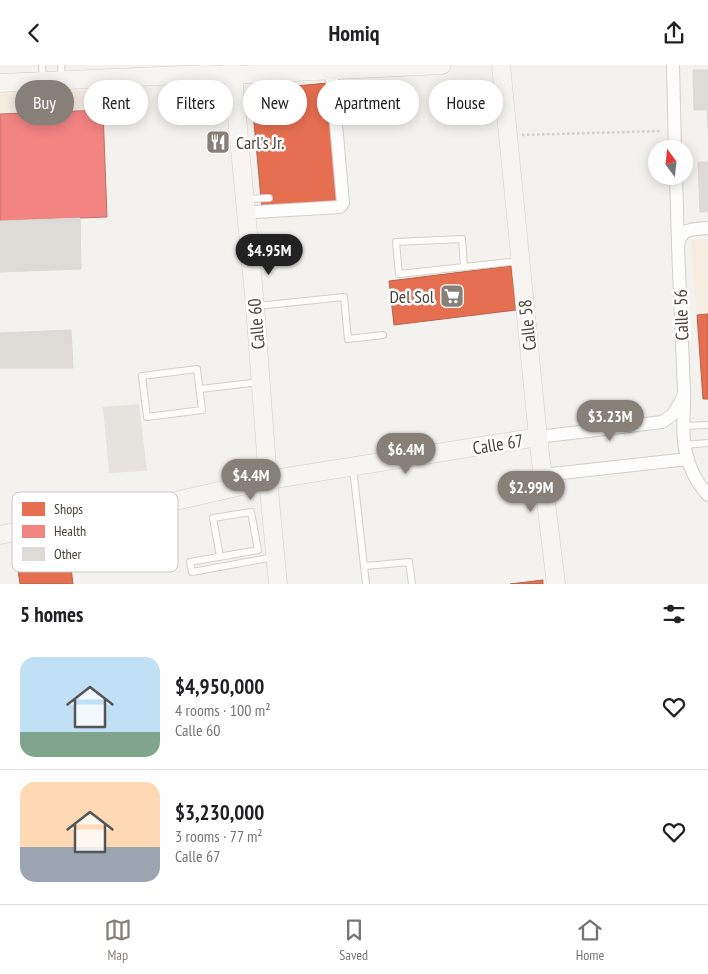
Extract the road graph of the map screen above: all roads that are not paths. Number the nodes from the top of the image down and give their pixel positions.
1 (442, 65) edge
2 (502, 65) edge
3 (673, 65) edge
4 (233, 70) edge
5 (43, 73) edge
6 (62, 73) edge
7 (332, 79) dead end
8 (0, 83) edge
9 (676, 140) edge
10 (676, 185) edge
11 (269, 198) dead end
12 (251, 206) junction
13 (708, 228) edge
14 (679, 240) junction
15 (521, 261) junction
16 (464, 267) junction
17 (255, 306) junction
18 (383, 335) dead end
19 (261, 382) junction
20 (200, 389) junction
21 (684, 394) junction
22 (672, 417) joint
23 (708, 425) edge
24 (684, 426) junction
25 (538, 437) junction
26 (708, 443) edge
27 (684, 445) junction
28 (688, 459) junction
29 (353, 467) junction
30 (543, 475) junction
31 (268, 480) junction
32 (708, 495) edge
33 (178, 500) edge
34 (220, 557) junction
35 (276, 557) junction
36 (365, 567) junction
37 (278, 584) edge
38 (366, 584) edge
39 (412, 584) edge
40 (556, 584) edge

1 - 4 main road
2 - 15 main road, Calle 58
3 - 9 street
4 - 6 main road
4 - 12 main road, Calle 60
5 - 6 main road
5 - 8 main road
7 - 12 street
10 - 14 street, Calle 56
11 - 12 lane
12 - 17 main road, Calle 60
13 - 14 street
14 - 21 street, Calle 56
15 - 16 lane
15 - 25 main road, Calle 58
16 - 16 lane
17 - 18 lane
17 - 19 main road, Calle 60
19 - 20 lane
19 - 31 main road, Calle 60
20 - 20 lane
21 - 22 street, Calle 56
21 - 24 street, Calle 56
22 - 25 street, Calle 67
23 - 24 lane
24 - 27 street, Calle 56
25 - 29 main road, Calle 67
25 - 30 main road, Calle 58
26 - 27 lane
27 - 28 street, Calle 56
28 - 30 street
28 - 32 street, Calle 56
29 - 31 main road, Calle 67
29 - 36 lane
30 - 40 main road, Calle 58
31 - 33 main road, Calle 67
31 - 35 main road, Calle 60
34 - 34 lane
34 - 35 lane
35 - 37 main road, Calle 60
36 - 38 lane
36 - 39 lane

